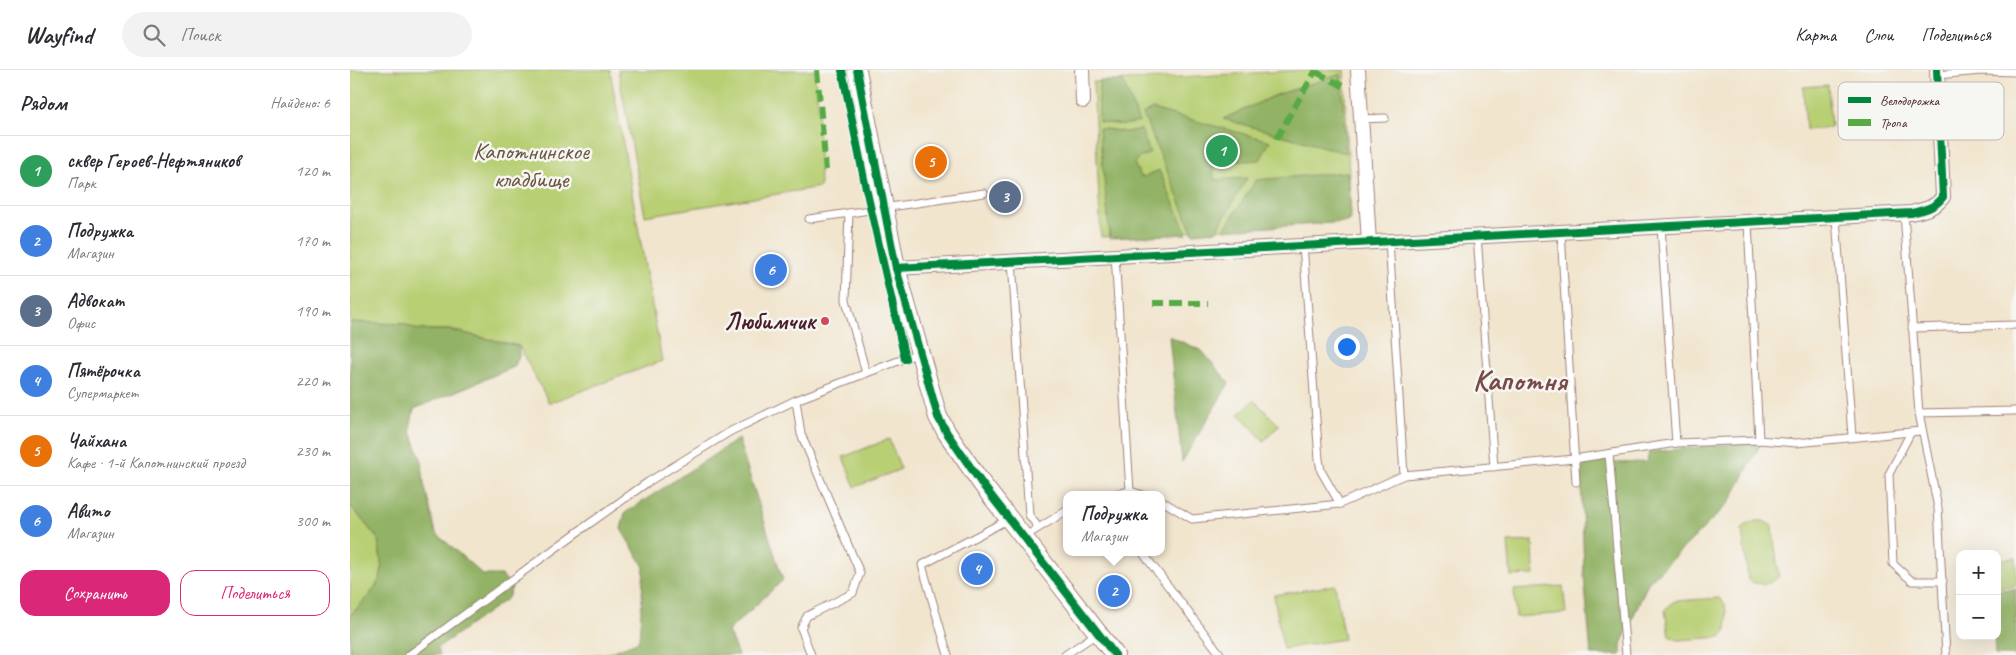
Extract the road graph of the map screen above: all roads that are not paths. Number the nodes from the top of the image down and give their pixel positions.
1 (856, 70) edge
2 (1082, 70) edge
3 (1358, 70) edge
4 (1937, 72) edge
5 (2016, 72) edge
6 (1083, 101) dead end
7 (1386, 118) dead end
8 (1362, 119) junction
9 (1940, 140) edge
10 (984, 193) dead end
11 (883, 208) junction
12 (849, 213) junction
13 (1904, 214) junction
14 (1836, 218) junction
15 (810, 219) dead end
16 (1748, 222) junction
17 (1661, 227) junction
18 (1561, 233) junction
19 (1477, 236) junction
20 (1389, 241) junction
21 (1370, 242) junction
22 (1303, 245) junction
23 (1115, 255) junction
24 (1012, 261) junction
25 (896, 268) junction
26 (2016, 325) edge
27 (1912, 328) junction
28 (919, 353) junction
29 (866, 373) junction
30 (796, 400) junction
31 (2016, 411) edge
32 (1919, 413) junction
33 (1921, 431) junction
34 (1911, 432) junction
35 (1852, 436) junction
36 (1759, 440) junction
37 (1676, 443) junction
38 (1609, 454) junction
39 (1574, 459) junction
40 (1494, 467) junction
41 (1404, 475) junction
42 (1576, 482) dead end
43 (1130, 491) edge
44 (1165, 503) edge
45 (1340, 504) junction
46 (1063, 513) edge
47 (1009, 519) junction
48 (1038, 527) junction
49 (1023, 538) junction
50 (1145, 556) edge
51 (1943, 581) junction
52 (1098, 633) junction
53 (409, 655) edge
54 (811, 655) edge
55 (948, 655) edge
56 (1065, 655) edge
57 (1115, 655) edge
58 (1221, 655) edge
59 (1626, 655) edge
60 (1946, 655) edge

1 - 11 street
2 - 6 street
3 - 8 street
4 - 5 lane
7 - 8 lane
8 - 21 street
9 - 13 street
10 - 11 lane
11 - 12 lane
11 - 25 street
12 - 15 lane
12 - 29 lane
13 - 14 street
13 - 27 lane
14 - 16 street
14 - 35 lane
16 - 17 street
16 - 36 lane
17 - 18 street
17 - 37 lane
18 - 19 street
18 - 39 lane
19 - 20 street
19 - 40 lane
20 - 21 street
20 - 41 lane
21 - 22 street
22 - 23 street
22 - 45 lane
23 - 24 street
23 - 43 lane
24 - 25 street
24 - 48 lane
25 - 28 street
26 - 27 lane
27 - 32 lane
28 - 29 lane
28 - 47 street
29 - 30 lane
30 - 53 lane
30 - 54 lane
31 - 32 lane
32 - 33 lane
33 - 34 lane
33 - 51 lane
34 - 35 lane
34 - 51 lane
35 - 36 lane
36 - 37 lane
37 - 38 lane
38 - 39 lane
38 - 59 lane
39 - 40 lane
39 - 42 lane
40 - 41 lane
41 - 45 lane
44 - 45 lane
46 - 48 lane
47 - 49 street
47 - 55 lane
48 - 49 lane
49 - 52 street
50 - 58 lane
51 - 60 lane
52 - 56 lane
52 - 57 street

